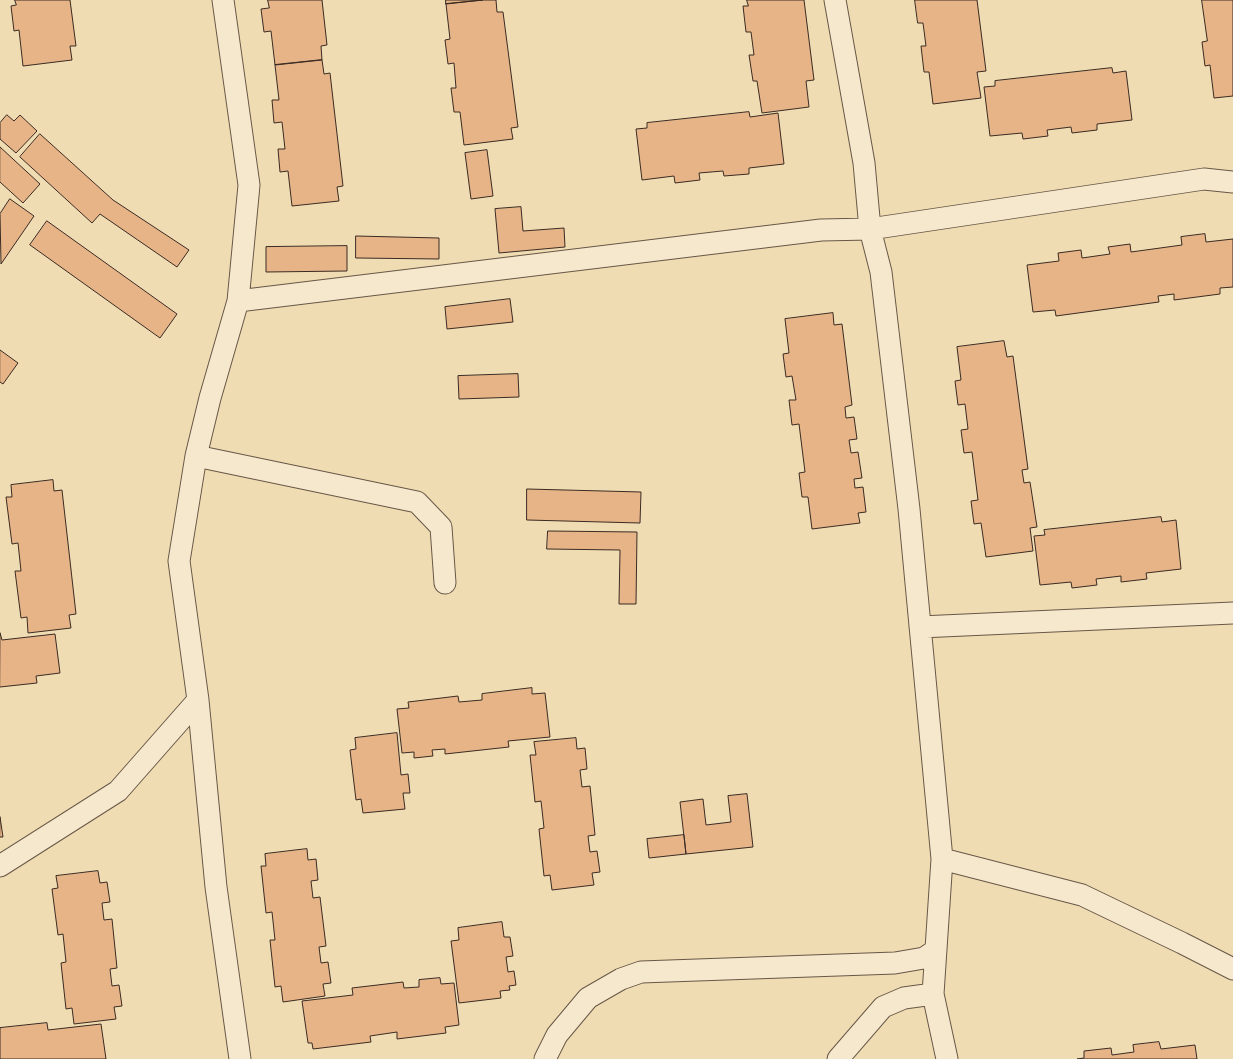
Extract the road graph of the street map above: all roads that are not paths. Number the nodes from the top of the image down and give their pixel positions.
1 (223, 0) edge
2 (835, 0) edge
3 (1233, 182) edge
4 (870, 229) junction
5 (238, 301) junction
6 (196, 456) junction
7 (444, 583) dead end
8 (1233, 613) edge
9 (920, 627) junction
10 (198, 700) junction
11 (942, 859) junction
12 (0, 866) edge
13 (936, 950) junction
14 (1233, 969) edge
15 (933, 994) junction
16 (240, 1059) edge
17 (545, 1059) edge
18 (838, 1059) edge
19 (947, 1059) edge

1 - 5 street
2 - 4 street
3 - 4 street
4 - 5 street
4 - 9 street
5 - 6 street
6 - 7 street
6 - 10 street
8 - 9 street
9 - 11 street
10 - 12 street
10 - 16 street
11 - 13 street
11 - 14 street
13 - 15 street
13 - 17 street
15 - 18 street
15 - 19 street

